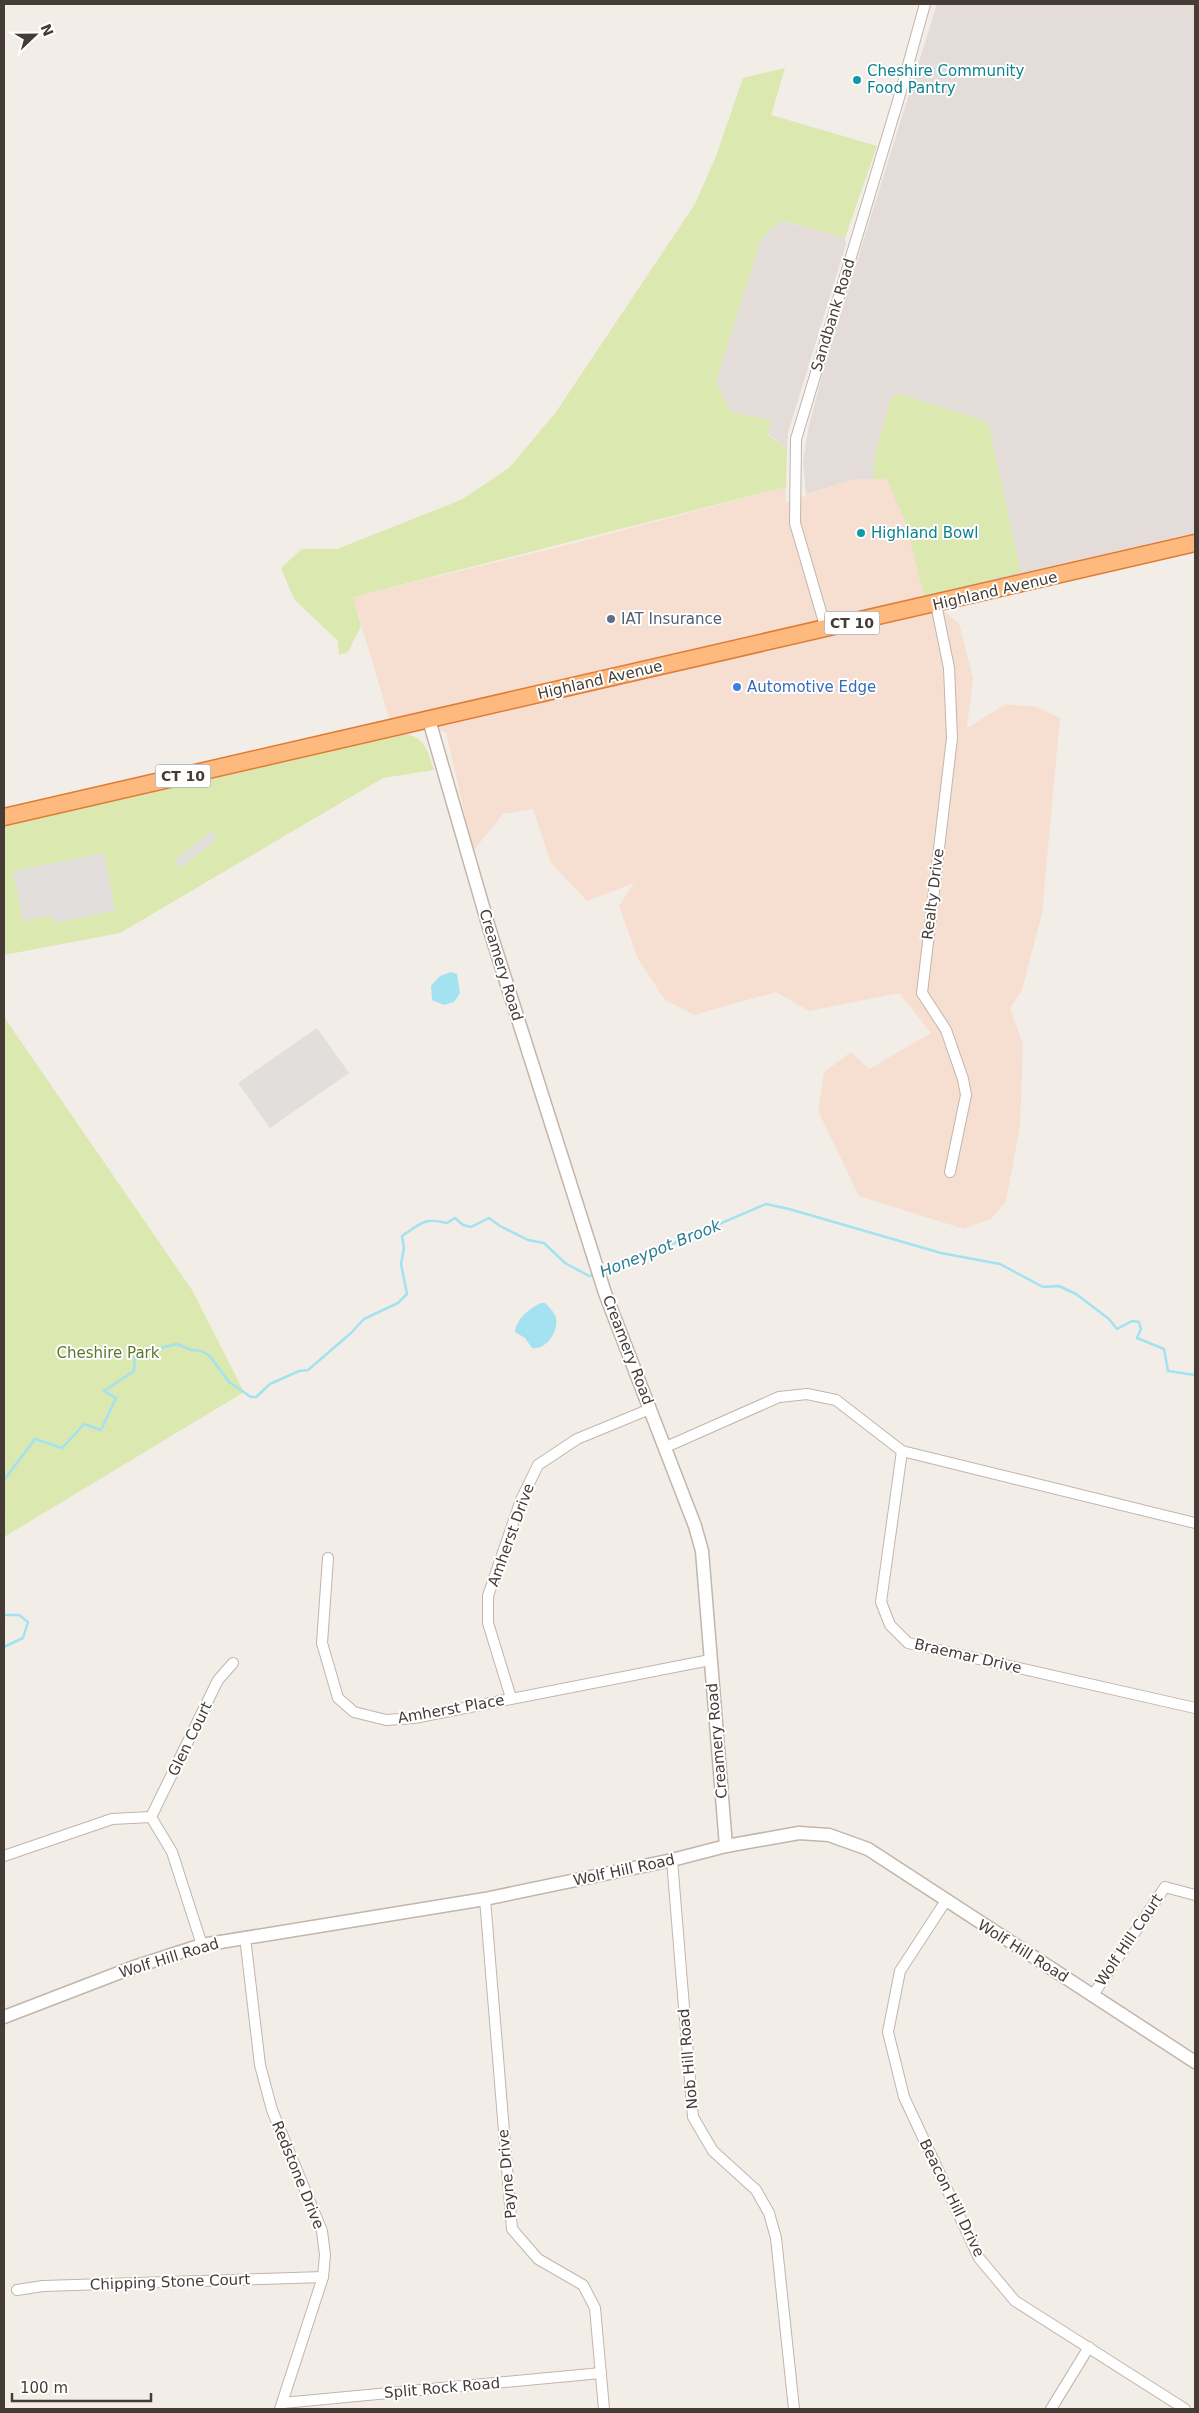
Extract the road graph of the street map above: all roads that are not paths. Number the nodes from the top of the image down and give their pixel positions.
1 (925, 4) edge
2 (1195, 544) edge
3 (936, 604) junction
4 (826, 629) junction
5 (429, 720) junction
6 (4, 816) edge
7 (950, 1172) dead end
8 (650, 1409) junction
9 (666, 1447) junction
10 (902, 1451) junction
11 (1195, 1523) edge
12 (328, 1558) dead end
13 (710, 1660) junction
14 (233, 1663) dead end
15 (511, 1698) junction
16 (1195, 1708) edge
17 (151, 1817) junction
18 (726, 1846) junction
19 (4, 1856) edge
20 (672, 1860) junction
21 (1195, 1895) edge
22 (485, 1899) junction
23 (945, 1902) junction
24 (245, 1937) junction
25 (202, 1945) junction
26 (1093, 1995) junction
27 (4, 2017) edge
28 (1195, 2062) edge
29 (323, 2277) junction
30 (17, 2290) dead end
31 (1089, 2347) junction
32 (601, 2373) junction
33 (282, 2406) edge
34 (604, 2409) edge
35 (794, 2409) edge
36 (1051, 2409) edge
37 (1185, 2409) edge

1 - 4 street, Sandbank Road
2 - 3 highway, Highland Avenue / CT 10
3 - 4 highway, Highland Avenue / CT 10
3 - 7 street, Realty Drive
4 - 5 highway, Highland Avenue / CT 10
5 - 6 highway, Highland Avenue / CT 10
5 - 8 street, Creamery Road
8 - 9 street, Creamery Road
8 - 15 street, Amherst Drive
9 - 10 street
9 - 13 street, Creamery Road
10 - 11 street
10 - 16 street, Braemar Drive
12 - 15 street, Amherst Place
13 - 15 street, Amherst Place
13 - 18 street, Creamery Road
14 - 17 street, Glen Court
17 - 19 street
17 - 25 street
18 - 20 street, Wolf Hill Road
18 - 23 street, Wolf Hill Road
20 - 22 street, Wolf Hill Road
20 - 35 street, Nob Hill Road
21 - 26 street, Wolf Hill Court
22 - 24 street, Wolf Hill Road
22 - 32 street, Payne Drive
23 - 26 street, Wolf Hill Road
23 - 31 street, Beacon Hill Drive
24 - 25 street, Wolf Hill Road
24 - 29 street, Redstone Drive
25 - 27 street, Wolf Hill Road
26 - 28 street, Wolf Hill Road
29 - 30 street, Chipping Stone Court
29 - 33 street, Redstone Drive
31 - 36 street
31 - 37 street, Beacon Hill Drive
32 - 33 street, Split Rock Road
32 - 34 street, Payne Drive

